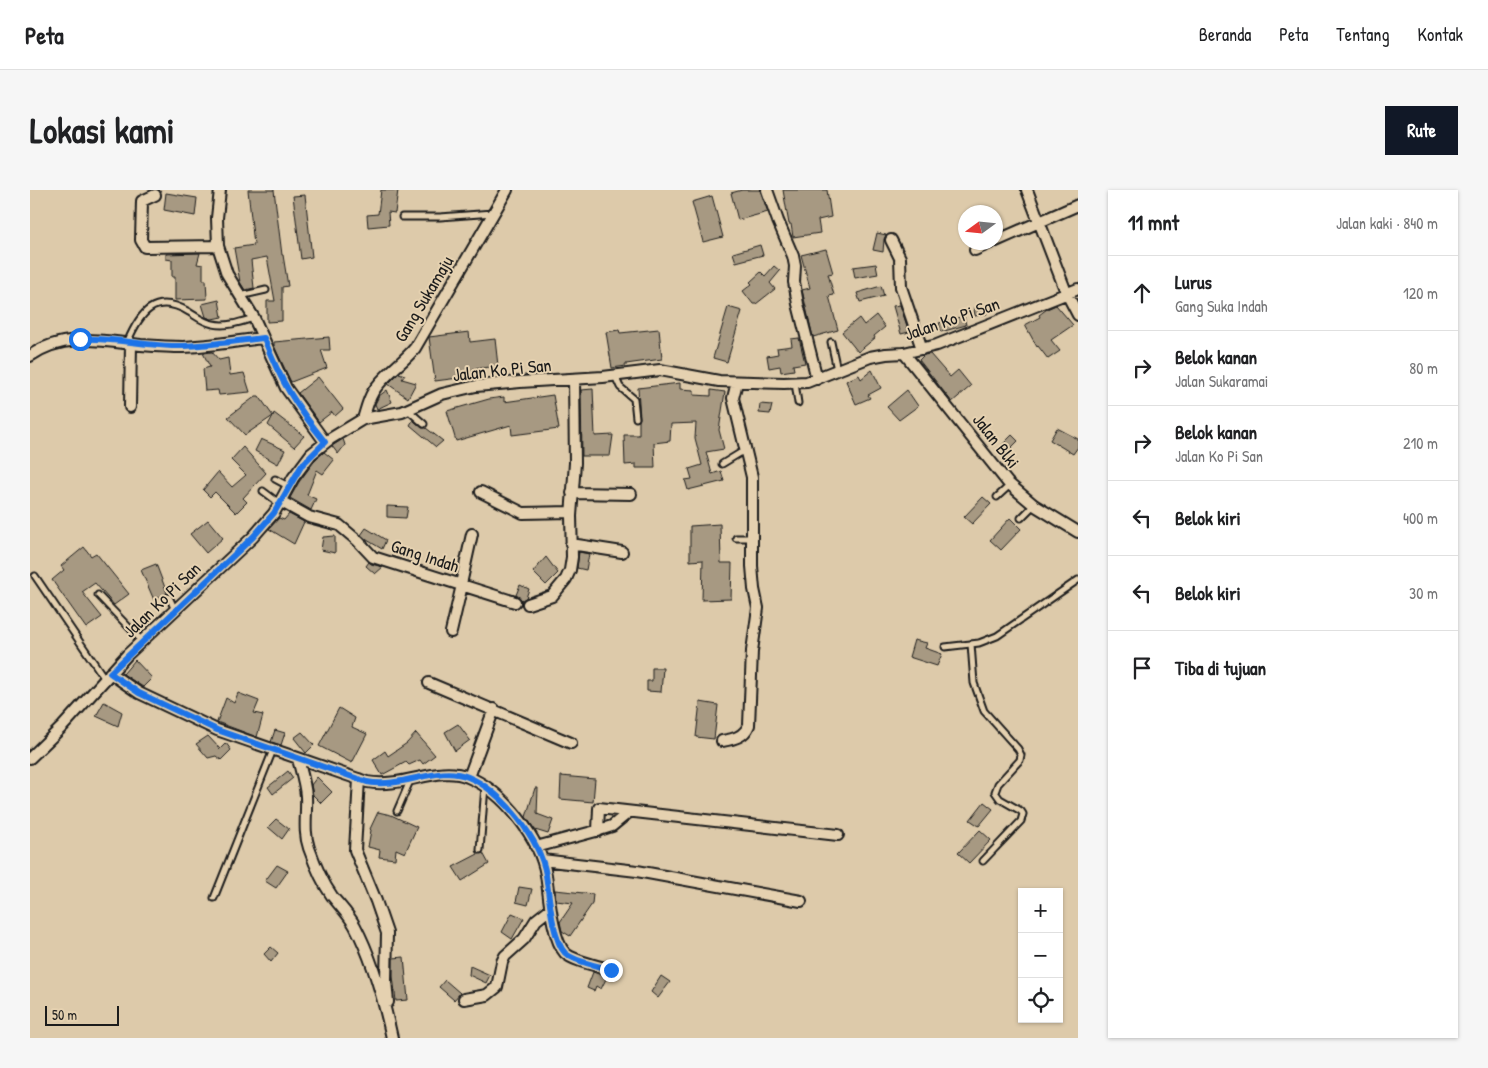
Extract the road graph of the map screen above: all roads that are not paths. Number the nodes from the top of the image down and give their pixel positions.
1 (220, 190) edge
2 (507, 190) edge
3 (768, 190) edge
4 (1027, 190) edge
5 (155, 195) dead end
6 (1078, 205) edge
7 (494, 213) junction
8 (402, 218) dead end
9 (1040, 223) junction
10 (1003, 238) edge
11 (891, 240) dead end
12 (218, 246) junction
13 (1078, 289) edge
14 (266, 290) dead end
15 (1066, 292) junction
16 (240, 296) junction
17 (1078, 315) edge
18 (254, 318) junction
19 (264, 338) junction
20 (831, 342) dead end
21 (129, 343) junction
22 (922, 349) junction
23 (904, 353) junction
24 (30, 356) edge
25 (837, 370) junction
26 (615, 376) junction
27 (817, 379) junction
28 (574, 380) junction
29 (737, 382) junction
30 (795, 383) junction
31 (798, 403) dead end
32 (130, 407) dead end
33 (408, 410) junction
34 (636, 418) dead end
35 (363, 419) junction
36 (424, 424) dead end
37 (325, 442) junction
38 (746, 450) junction
39 (722, 464) dead end
40 (275, 479) dead end
41 (1010, 485) junction
42 (289, 486) junction
43 (263, 491) dead end
44 (481, 492) dead end
45 (572, 494) junction
46 (631, 494) dead end
47 (997, 497) dead end
48 (280, 502) junction
49 (1034, 505) junction
50 (571, 512) junction
51 (1021, 518) dead end
52 (1078, 532) edge
53 (472, 534) dead end
54 (736, 538) dead end
55 (753, 538) junction
56 (571, 544) junction
57 (622, 552) dead end
58 (35, 576) dead end
59 (1078, 580) edge
60 (461, 585) junction
61 (98, 595) dead end
62 (169, 597) dead end
63 (515, 602) dead end
64 (528, 604) dead end
65 (175, 610) junction
66 (451, 632) dead end
67 (142, 641) junction
68 (971, 644) junction
69 (945, 648) dead end
70 (108, 676) junction
71 (429, 683) dead end
72 (494, 710) junction
73 (722, 741) dead end
74 (571, 743) dead end
75 (273, 750) junction
76 (30, 758) edge
77 (298, 759) junction
78 (469, 777) junction
79 (359, 779) junction
80 (410, 780) junction
81 (486, 785) junction
82 (397, 811) dead end
83 (629, 812) junction
84 (598, 831) junction
85 (838, 835) dead end
86 (536, 847) junction
87 (480, 850) dead end
88 (542, 860) junction
89 (983, 861) dead end
90 (214, 898) dead end
91 (802, 901) dead end
92 (550, 909) junction
93 (611, 970) dead end
94 (464, 999) dead end
95 (392, 1038) edge

1 - 12 street
2 - 7 street, Gang Sukamaju
3 - 27 street
4 - 9 street
5 - 12 street
6 - 9 street
7 - 8 lane
7 - 35 street, Gang Sukamaju
9 - 10 street
9 - 15 street
11 - 22 street
12 - 16 street
13 - 15 street, Jalan Ko Pi San
14 - 16 lane
15 - 17 street
15 - 22 street, Jalan Ko Pi San
16 - 18 street
18 - 19 street
18 - 21 lane
19 - 21 street
19 - 37 street
20 - 25 lane
21 - 24 street
21 - 32 street
22 - 23 street, Jalan Ko Pi San
23 - 25 street, Jalan Ko Pi San
23 - 41 street, Jalan Blki
25 - 27 street, Jalan Ko Pi San
26 - 28 street, Jalan Ko Pi San
26 - 29 street, Jalan Ko Pi San
26 - 34 lane
27 - 30 street, Jalan Ko Pi San
28 - 33 street, Jalan Ko Pi San
28 - 45 street
29 - 30 street, Jalan Ko Pi San
29 - 38 street
30 - 31 lane
33 - 35 street, Jalan Ko Pi San
33 - 36 lane
35 - 37 street, Jalan Ko Pi San
37 - 42 street, Jalan Ko Pi San
38 - 39 lane
38 - 55 street
40 - 42 lane
41 - 47 lane
41 - 49 street, Jalan Blki
42 - 48 street, Jalan Ko Pi San
43 - 48 lane
44 - 50 street
45 - 46 street
45 - 50 street
48 - 60 street, Gang Indah
48 - 65 street, Jalan Ko Pi San
49 - 51 lane
49 - 52 street, Jalan Blki
50 - 56 street
53 - 60 street
54 - 55 lane
55 - 73 street
56 - 57 street
56 - 64 street
58 - 70 lane
59 - 68 lane
60 - 63 street, Gang Indah
60 - 66 street
61 - 67 lane
62 - 65 lane
65 - 67 street, Jalan Ko Pi San
67 - 70 street, Jalan Ko Pi San
68 - 69 lane
68 - 89 lane
70 - 75 street
70 - 76 street, Jalan Ko Pi San
71 - 72 street
72 - 74 street
72 - 78 street
75 - 77 street
75 - 90 lane
77 - 79 street
77 - 95 street
78 - 80 street
78 - 81 street
79 - 80 street
79 - 95 street
80 - 82 lane
81 - 86 street
81 - 87 lane
83 - 84 street
83 - 84 street
83 - 85 street
84 - 86 street
86 - 88 street
88 - 91 street
88 - 92 street
92 - 93 street
92 - 94 street

